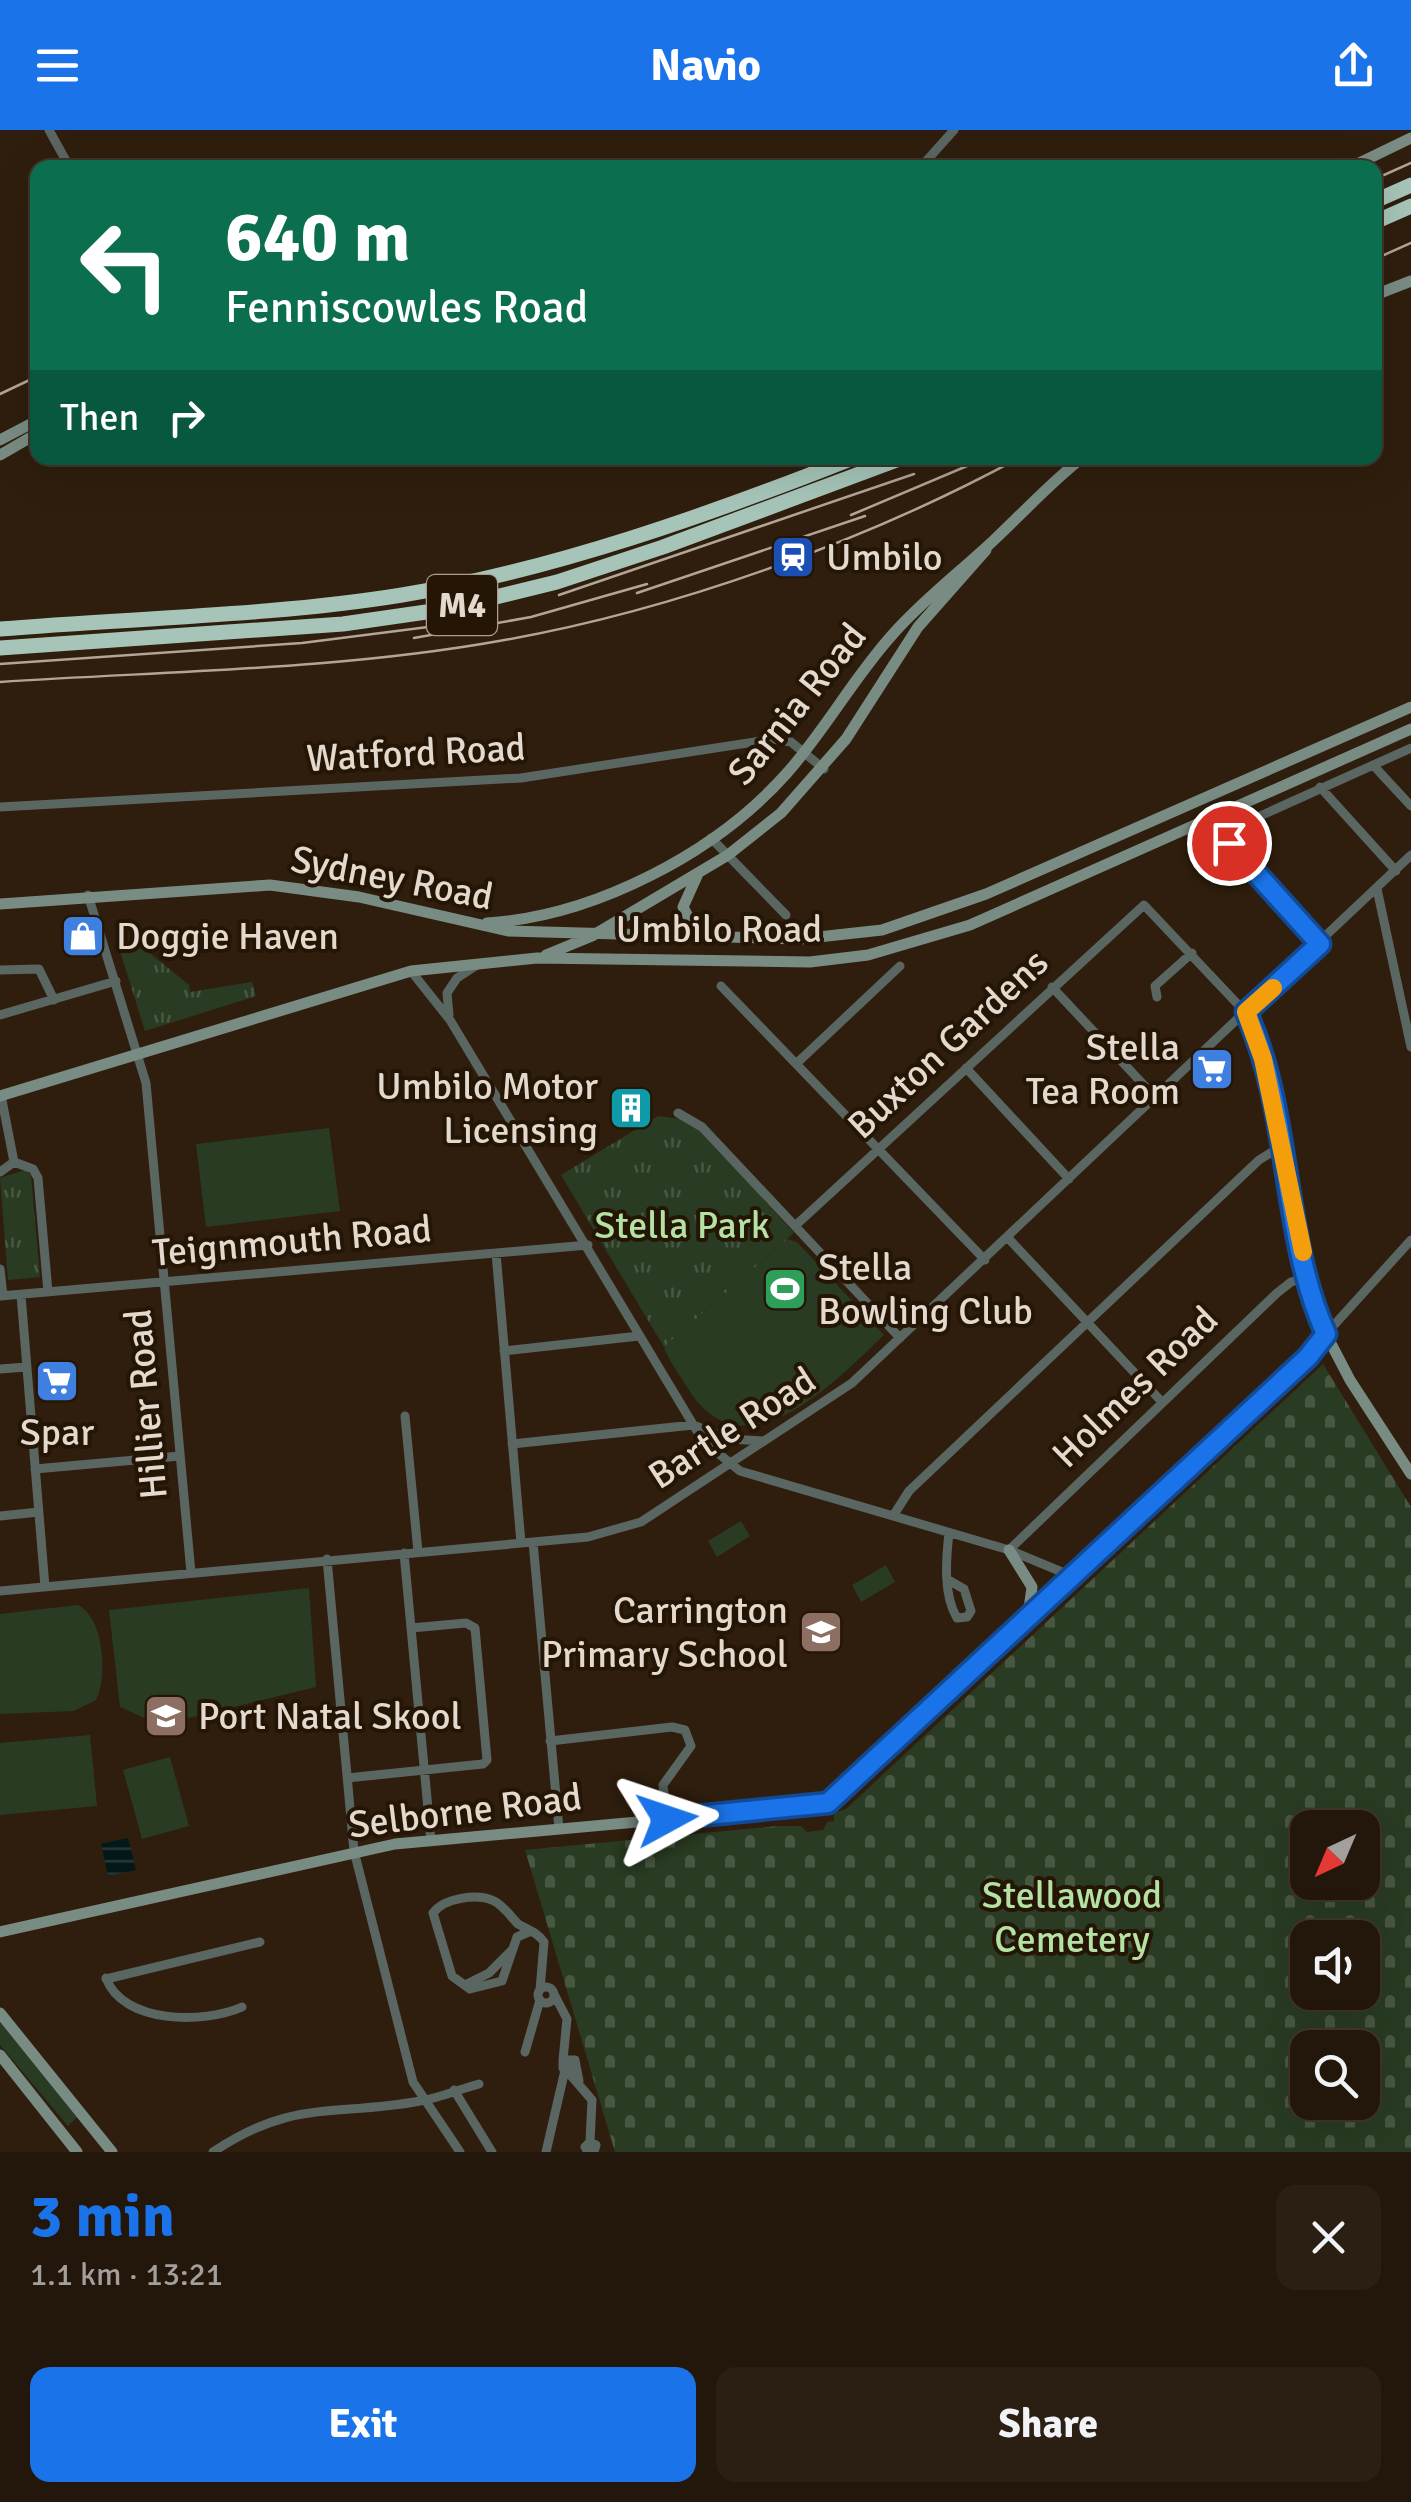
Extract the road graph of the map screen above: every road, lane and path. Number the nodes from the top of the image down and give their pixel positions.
1 (49, 130) edge
2 (954, 130) edge
3 (1411, 138) edge
4 (66, 160) edge
5 (927, 160) edge
6 (1366, 160) edge
7 (1411, 185) edge
8 (1382, 198) edge
9 (1411, 206) edge
10 (1382, 219) edge
11 (1411, 281) edge
12 (1382, 292) edge
13 (30, 424) edge
14 (30, 438) edge
15 (0, 440) edge
16 (0, 455) edge
17 (833, 465) edge
18 (883, 465) edge
19 (1075, 465) edge
20 (989, 546) junction
21 (0, 629) edge
22 (0, 648) edge
23 (1411, 706) edge
24 (1411, 729) edge
25 (1411, 748) edge
26 (804, 752) junction
27 (1373, 765) junction
28 (824, 769) junction
29 (1320, 787) junction
30 (0, 806) edge
31 (1411, 806) edge
32 (711, 838) junction
33 (1411, 855) edge
34 (728, 856) junction
35 (1396, 870) junction
36 (700, 872) junction
37 (1377, 889) junction
38 (88, 896) junction
39 (0, 904) edge
40 (786, 915) dead end
41 (463, 924) junction
42 (592, 936) junction
43 (716, 938) junction
44 (1320, 944) junction
45 (1192, 953) junction
46 (537, 958) junction
47 (484, 961) junction
48 (900, 966) dead end
49 (0, 970) edge
50 (411, 970) junction
51 (116, 981) junction
52 (721, 986) dead end
53 (1052, 987) junction
54 (1157, 998) dead end
55 (54, 1000) junction
56 (1246, 1012) junction
57 (0, 1016) edge
58 (450, 1020) junction
59 (1411, 1046) edge
60 (136, 1052) junction
61 (796, 1063) junction
62 (966, 1068) junction
63 (1, 1096) edge
64 (1156, 1098) junction
65 (678, 1113) dead end
66 (1280, 1147) junction
67 (880, 1148) junction
68 (14, 1162) junction
69 (0, 1172) edge
70 (1069, 1179) junction
71 (796, 1225) junction
72 (1008, 1238) junction
73 (1411, 1240) edge
74 (588, 1245) junction
75 (496, 1254) junction
76 (985, 1260) junction
77 (0, 1268) edge
78 (1309, 1277) junction
79 (164, 1282) junction
80 (48, 1292) junction
81 (20, 1294) junction
82 (1, 1296) edge
83 (1088, 1322) junction
84 (1326, 1334) junction
85 (639, 1336) junction
86 (900, 1338) junction
87 (504, 1351) junction
88 (26, 1367) junction
89 (0, 1369) edge
90 (1162, 1402) junction
91 (406, 1416) dead end
92 (693, 1425) junction
93 (766, 1441) junction
94 (512, 1444) junction
95 (180, 1456) junction
96 (728, 1466) junction
97 (35, 1469) junction
98 (1411, 1474) edge
99 (39, 1512) junction
100 (0, 1516) edge
101 (893, 1516) junction
102 (949, 1532) junction
103 (527, 1543) junction
104 (1009, 1550) junction
105 (418, 1552) junction
106 (404, 1553) junction
107 (327, 1559) junction
108 (191, 1573) junction
109 (1074, 1576) junction
110 (950, 1580) dead end
111 (45, 1587) junction
112 (0, 1590) edge
113 (1027, 1620) junction
114 (411, 1628) junction
115 (550, 1741) junction
116 (424, 1770) junction
117 (347, 1778) junction
118 (667, 1819) junction
119 (559, 1829) junction
120 (431, 1841) junction
121 (354, 1852) junction
122 (510, 1916) junction
123 (531, 1930) junction
124 (0, 1936) edge
125 (260, 1942) dead end
126 (515, 1944) junction
127 (547, 1996) junction
128 (242, 2007) dead end
129 (0, 2013) edge
130 (525, 2052) dead end
131 (0, 2054) edge
132 (569, 2066) junction
133 (479, 2084) dead end
134 (454, 2090) junction
135 (423, 2101) junction
136 (84, 2116) junction
137 (62, 2133) junction
138 (588, 2149) edge
139 (77, 2152) edge
140 (112, 2152) edge
141 (213, 2152) edge
142 (460, 2152) edge
143 (492, 2152) edge
144 (546, 2152) edge

1 - 4 street
2 - 5 street
3 - 6 main road
7 - 8 highway
9 - 10 highway
11 - 12 main road
13 - 15 main road
14 - 16 main road
17 - 21 highway, M4
18 - 22 highway, M4
19 - 20 main road, Sarnia Road
20 - 26 main road, Sarnia Road
20 - 28 main road, Sarnia Road
23 - 43 main road, Umbilo Road
24 - 46 main road, Umbilo Road
25 - 27 street
26 - 28 street, Watford Road
26 - 30 street, Watford Road
26 - 32 main road, Sarnia Road
27 - 29 street
27 - 31 street
28 - 34 main road, Sarnia Road
29 - 35 street
29 - 44 street
32 - 34 street
32 - 41 main road, Sarnia Road
33 - 35 street, Bartle Road
34 - 36 main road, Sarnia Road
34 - 40 street
35 - 37 street, Bartle Road
36 - 42 main road, Sarnia Road
36 - 43 main road
37 - 44 street, Bartle Road
37 - 59 street
38 - 39 main road, Sydney Road
38 - 41 main road, Sydney Road
38 - 51 street, Hillier Road
41 - 42 main road, Sydney Road
42 - 43 main road, Umbilo Road
42 - 46 main road, Sarnia Road
44 - 56 street, Bartle Road
45 - 53 street, Buxton Gardens
45 - 54 street
45 - 56 street
46 - 47 main road, Umbilo Road
47 - 50 main road, Umbilo Road
47 - 58 street
48 - 61 street
49 - 55 street
50 - 58 street
50 - 60 main road, Umbilo Road
51 - 55 street
51 - 60 street, Hillier Road
52 - 61 street
53 - 62 street, Buxton Gardens
53 - 64 street
55 - 57 street
56 - 64 street, Bartle Road
56 - 66 street
58 - 74 street
60 - 63 main road, Umbilo Road
60 - 79 street, Hillier Road
61 - 67 street
62 - 67 street, Buxton Gardens
62 - 70 street
63 - 68 street
64 - 70 street, Bartle Road
65 - 71 street
66 - 78 street
66 - 83 street
67 - 71 street, Buxton Gardens
67 - 76 street
68 - 69 street
68 - 80 street
70 - 72 street, Bartle Road
71 - 86 street
72 - 76 street, Bartle Road
72 - 83 street
73 - 84 street
74 - 75 street, Teignmouth Road
74 - 85 street
75 - 79 street, Teignmouth Road
75 - 87 street
76 - 86 street, Bartle Road
77 - 82 street
78 - 84 street
78 - 90 street, Holmes Road
79 - 80 street, Teignmouth Road
79 - 95 street, Hillier Road
80 - 81 street, Teignmouth Road
81 - 82 street, Teignmouth Road
81 - 88 street
83 - 90 street
83 - 101 street
84 - 98 main road
84 - 109 main road, Selborne Road
85 - 87 street
85 - 92 street
86 - 93 street, Bartle Road
87 - 94 street
88 - 89 street
88 - 97 street
90 - 104 street, Holmes Road
91 - 105 street
92 - 93 street
92 - 94 street
92 - 96 street
93 - 96 street, Bartle Road
94 - 103 street
95 - 97 street
95 - 108 street, Hillier Road
96 - 101 street
96 - 103 street, Bartle Road
97 - 99 street
99 - 100 street
99 - 111 street
101 - 102 street
102 - 104 street
102 - 110 street
103 - 105 street, Bartle Road
103 - 115 street
104 - 109 street
104 - 113 main road
105 - 106 street, Bartle Road
106 - 107 street, Bartle Road
106 - 114 street
107 - 108 street, Bartle Road
107 - 117 street
108 - 111 street, Bartle Road
109 - 113 main road, Selborne Road
111 - 112 street, Bartle Road
113 - 118 main road, Selborne Road
114 - 116 street
114 - 116 street
115 - 118 street
115 - 119 street
116 - 117 street
116 - 120 street
117 - 121 street
118 - 119 main road, Selborne Road
119 - 120 main road, Selborne Road
120 - 121 main road, Selborne Road
121 - 124 main road, Selborne Road
121 - 135 street
122 - 123 street
122 - 126 street
122 - 126 street
123 - 126 street
123 - 127 street
125 - 128 street
127 - 130 street
127 - 132 street
129 - 136 main road
131 - 137 main road
132 - 138 street
132 - 144 street
133 - 134 street
134 - 135 street
134 - 143 street
135 - 141 street
135 - 142 street
136 - 137 main road
136 - 140 main road
137 - 139 main road

